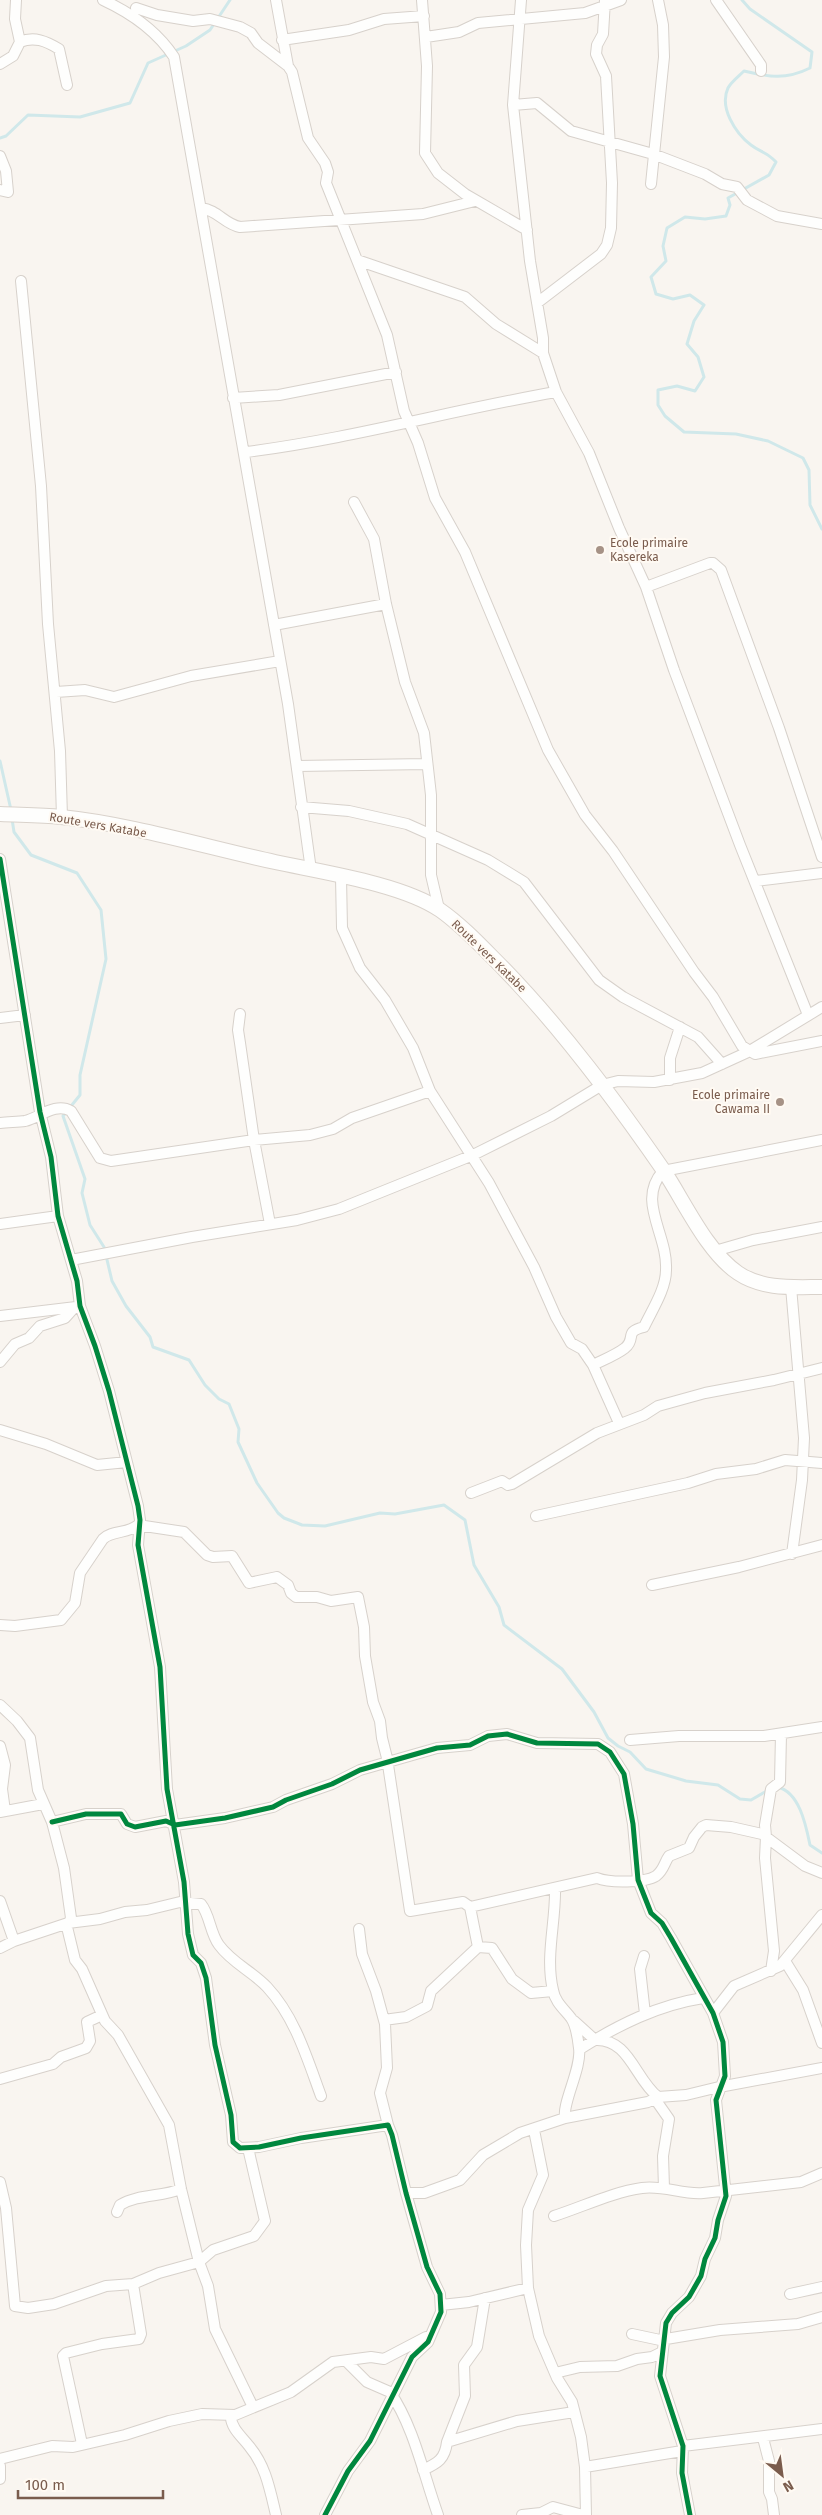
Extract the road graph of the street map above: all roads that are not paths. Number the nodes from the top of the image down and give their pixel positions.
1 (16, 0) edge
2 (103, 0) edge
3 (276, 0) edge
4 (422, 0) edge
5 (521, 0) edge
6 (621, 0) edge
7 (658, 0) edge
8 (716, 0) edge
9 (605, 2) edge
10 (136, 8) edge
11 (424, 16) junction
12 (520, 19) junction
13 (426, 37) junction
14 (282, 40) junction
15 (20, 42) junction
16 (0, 64) edge
17 (288, 66) junction
18 (761, 71) dead end
19 (67, 85) dead end
20 (513, 105) junction
21 (609, 142) junction
22 (653, 154) junction
23 (0, 156) edge
24 (651, 184) dead end
25 (0, 190) edge
26 (475, 202) junction
27 (201, 208) junction
28 (342, 220) junction
29 (822, 224) edge
30 (527, 230) junction
31 (357, 260) junction
32 (21, 281) dead end
33 (537, 303) junction
34 (543, 353) junction
35 (396, 372) junction
36 (556, 392) junction
37 (233, 398) junction
38 (408, 422) junction
39 (246, 452) junction
40 (354, 502) dead end
41 (646, 587) junction
42 (386, 604) junction
43 (274, 625) junction
44 (280, 661) junction
45 (56, 692) junction
46 (427, 764) junction
47 (297, 766) junction
48 (301, 807) junction
49 (2, 814) edge
50 (62, 817) junction
51 (429, 832) junction
52 (822, 857) edge
53 (0, 859) edge
54 (311, 870) junction
55 (822, 873) edge
56 (341, 877) junction
57 (756, 881) junction
58 (439, 909) junction
59 (822, 1007) edge
60 (240, 1014) dead end
61 (808, 1014) junction
62 (25, 1015) junction
63 (0, 1018) edge
64 (680, 1027) junction
65 (822, 1042) edge
66 (748, 1052) junction
67 (722, 1064) junction
68 (670, 1080) junction
69 (602, 1085) junction
70 (430, 1091) junction
71 (40, 1112) junction
72 (0, 1122) edge
73 (254, 1140) junction
74 (822, 1140) edge
75 (473, 1155) junction
76 (664, 1171) junction
77 (58, 1216) junction
78 (0, 1224) edge
79 (270, 1224) junction
80 (822, 1227) edge
81 (715, 1251) junction
82 (71, 1260) junction
83 (791, 1287) junction
84 (822, 1287) edge
85 (77, 1307) junction
86 (0, 1316) edge
87 (0, 1362) edge
88 (593, 1365) junction
89 (822, 1368) edge
90 (799, 1375) junction
91 (619, 1423) junction
92 (0, 1430) edge
93 (801, 1460) junction
94 (127, 1462) junction
95 (822, 1463) edge
96 (471, 1493) dead end
97 (536, 1516) dead end
98 (138, 1525) junction
99 (822, 1544) edge
100 (792, 1554) junction
101 (652, 1585) dead end
102 (0, 1625) edge
103 (0, 1705) edge
104 (822, 1727) edge
105 (781, 1734) junction
106 (630, 1740) dead end
107 (0, 1746) edge
108 (388, 1762) junction
109 (43, 1804) junction
110 (2, 1811) edge
111 (52, 1822) junction
112 (175, 1826) junction
113 (766, 1837) junction
114 (822, 1873) edge
115 (638, 1880) junction
116 (556, 1888) junction
117 (0, 1901) edge
118 (186, 1903) junction
119 (470, 1907) junction
120 (822, 1915) edge
121 (68, 1923) junction
122 (359, 1929) dead end
123 (14, 1941) junction
124 (0, 1948) edge
125 (478, 1948) junction
126 (644, 1956) dead end
127 (785, 1961) junction
128 (771, 1971) junction
129 (553, 1991) junction
130 (703, 1998) junction
131 (713, 2013) junction
132 (646, 2014) junction
133 (102, 2015) junction
134 (384, 2020) junction
135 (572, 2020) junction
136 (820, 2026) edge
137 (594, 2040) junction
138 (822, 2043) edge
139 (580, 2050) junction
140 (822, 2059) edge
141 (822, 2068) edge
142 (0, 2080) edge
143 (719, 2087) junction
144 (321, 2096) dead end
145 (656, 2098) junction
146 (566, 2118) junction
147 (388, 2125) junction
148 (534, 2130) junction
149 (248, 2148) junction
150 (822, 2172) edge
151 (0, 2182) edge
152 (664, 2188) junction
153 (181, 2189) junction
154 (726, 2191) junction
155 (406, 2193) junction
156 (117, 2212) dead end
157 (554, 2216) dead end
158 (199, 2262) junction
159 (133, 2284) junction
160 (822, 2287) edge
161 (528, 2288) junction
162 (790, 2294) dead end
163 (485, 2298) junction
164 (441, 2305) junction
165 (822, 2317) edge
166 (632, 2334) dead end
167 (430, 2337) junction
168 (663, 2339) junction
169 (662, 2352) junction
170 (346, 2361) junction
171 (555, 2373) junction
172 (393, 2397) junction
173 (254, 2406) junction
174 (574, 2412) junction
175 (231, 2417) junction
176 (822, 2429) edge
177 (763, 2438) junction
178 (446, 2442) junction
179 (82, 2444) junction
180 (683, 2449) junction
181 (0, 2459) edge
182 (0, 2466) edge
183 (585, 2467) junction
184 (423, 2470) junction
185 (0, 2479) edge
186 (541, 2514) edge
187 (276, 2515) edge
188 (325, 2515) edge
189 (438, 2515) edge
190 (522, 2515) edge
191 (585, 2515) edge
192 (690, 2515) edge
193 (774, 2515) edge

1 - 15 street
2 - 10 street
3 - 14 street
4 - 11 street
5 - 12 street
6 - 9 street
7 - 22 street
8 - 18 street
9 - 12 street
9 - 21 street
10 - 17 street
10 - 27 street
11 - 13 street
11 - 14 street
12 - 13 street
12 - 20 street
13 - 26 street
14 - 17 street
15 - 16 street
15 - 19 street
17 - 28 street
20 - 21 street
20 - 30 street
21 - 22 street
21 - 33 street
22 - 24 street
22 - 29 street
23 - 25 street
26 - 28 street
26 - 30 street
27 - 28 street
27 - 37 street
28 - 31 street
30 - 33 street
31 - 34 street
31 - 35 street
32 - 45 street
33 - 34 street
34 - 36 street
35 - 37 street
35 - 38 street
36 - 38 street
36 - 41 street
37 - 39 street
38 - 39 street
38 - 66 street
39 - 43 street
40 - 42 street
41 - 52 street
41 - 57 street
42 - 43 street
42 - 46 street
43 - 44 street
44 - 45 street
44 - 47 street
45 - 50 street
46 - 47 street
46 - 51 street
47 - 48 street
48 - 51 street
48 - 54 street
49 - 50 street, Route vers Katabe
50 - 54 street, Route vers Katabe
51 - 58 street
51 - 64 street
53 - 62 street
54 - 56 street, Route vers Katabe
55 - 57 street
56 - 58 street, Route vers Katabe
56 - 70 street
57 - 61 street
58 - 69 street, Route vers Katabe
59 - 61 street
60 - 73 street
61 - 66 street
62 - 63 street
62 - 71 street
64 - 67 street
64 - 68 street
65 - 66 street
66 - 67 street
67 - 68 street
68 - 69 street
69 - 75 street
69 - 76 street, Route vers Katabe
70 - 73 street
70 - 75 street
71 - 72 street
71 - 73 street
71 - 77 street
73 - 79 street
74 - 76 street
75 - 79 street
75 - 88 street
76 - 81 street, Route vers Katabe
76 - 88 street
77 - 78 street
77 - 82 street
79 - 82 street
80 - 81 street
81 - 83 street, Route vers Katabe
82 - 85 street
83 - 84 street, Route vers Katabe
83 - 90 street
85 - 86 street
85 - 87 street
85 - 94 street
88 - 91 street
89 - 90 street
90 - 91 street
90 - 93 street
91 - 96 street
92 - 94 street
93 - 95 street
93 - 97 street
93 - 100 street
94 - 98 street
98 - 102 street
98 - 108 street
98 - 112 street
99 - 100 street
100 - 101 street
103 - 109 street
104 - 105 street
105 - 106 street
105 - 113 street
107 - 110 street
108 - 112 street
108 - 115 street
108 - 119 street
109 - 110 street
109 - 111 street
111 - 112 street
111 - 121 street
112 - 118 street
113 - 114 street
113 - 115 street
113 - 128 street
115 - 116 street
115 - 130 street
116 - 119 street
116 - 129 street
117 - 123 street
118 - 121 street
118 - 144 street
118 - 149 street
119 - 125 street
120 - 127 street
121 - 123 street
121 - 133 street
122 - 134 street
123 - 124 street
125 - 129 street
125 - 134 street
126 - 132 street
127 - 128 street
127 - 136 street
128 - 131 street
129 - 135 street
130 - 131 street
130 - 132 street
131 - 143 street
132 - 137 street
133 - 142 street
133 - 153 street
134 - 147 street
135 - 137 street
135 - 139 street
136 - 138 street
137 - 139 street
137 - 145 street
139 - 146 street
140 - 141 street
141 - 143 street
143 - 145 street
143 - 154 street
145 - 146 street
145 - 152 street
146 - 148 street
147 - 149 street
147 - 155 street
148 - 155 street
148 - 161 street
149 - 158 street
150 - 154 street
151 - 159 street
152 - 154 street
152 - 157 street
153 - 156 street
153 - 158 street
154 - 168 street
155 - 164 street
158 - 159 street
158 - 173 street
159 - 179 street
160 - 162 street
161 - 163 street
161 - 171 street
163 - 164 street
163 - 178 street
164 - 167 street
165 - 168 street
166 - 168 street
167 - 170 street
167 - 172 street
168 - 169 street
169 - 171 street
169 - 180 street
170 - 172 street
170 - 173 street
171 - 174 street
172 - 184 street
172 - 188 street
173 - 175 street
174 - 178 street
174 - 183 street
175 - 179 street
175 - 187 street
176 - 177 street
177 - 180 street
177 - 193 street
178 - 184 street
179 - 181 street
180 - 183 street
180 - 192 street
182 - 185 street
183 - 191 street
184 - 189 street
186 - 190 street
186 - 191 street

